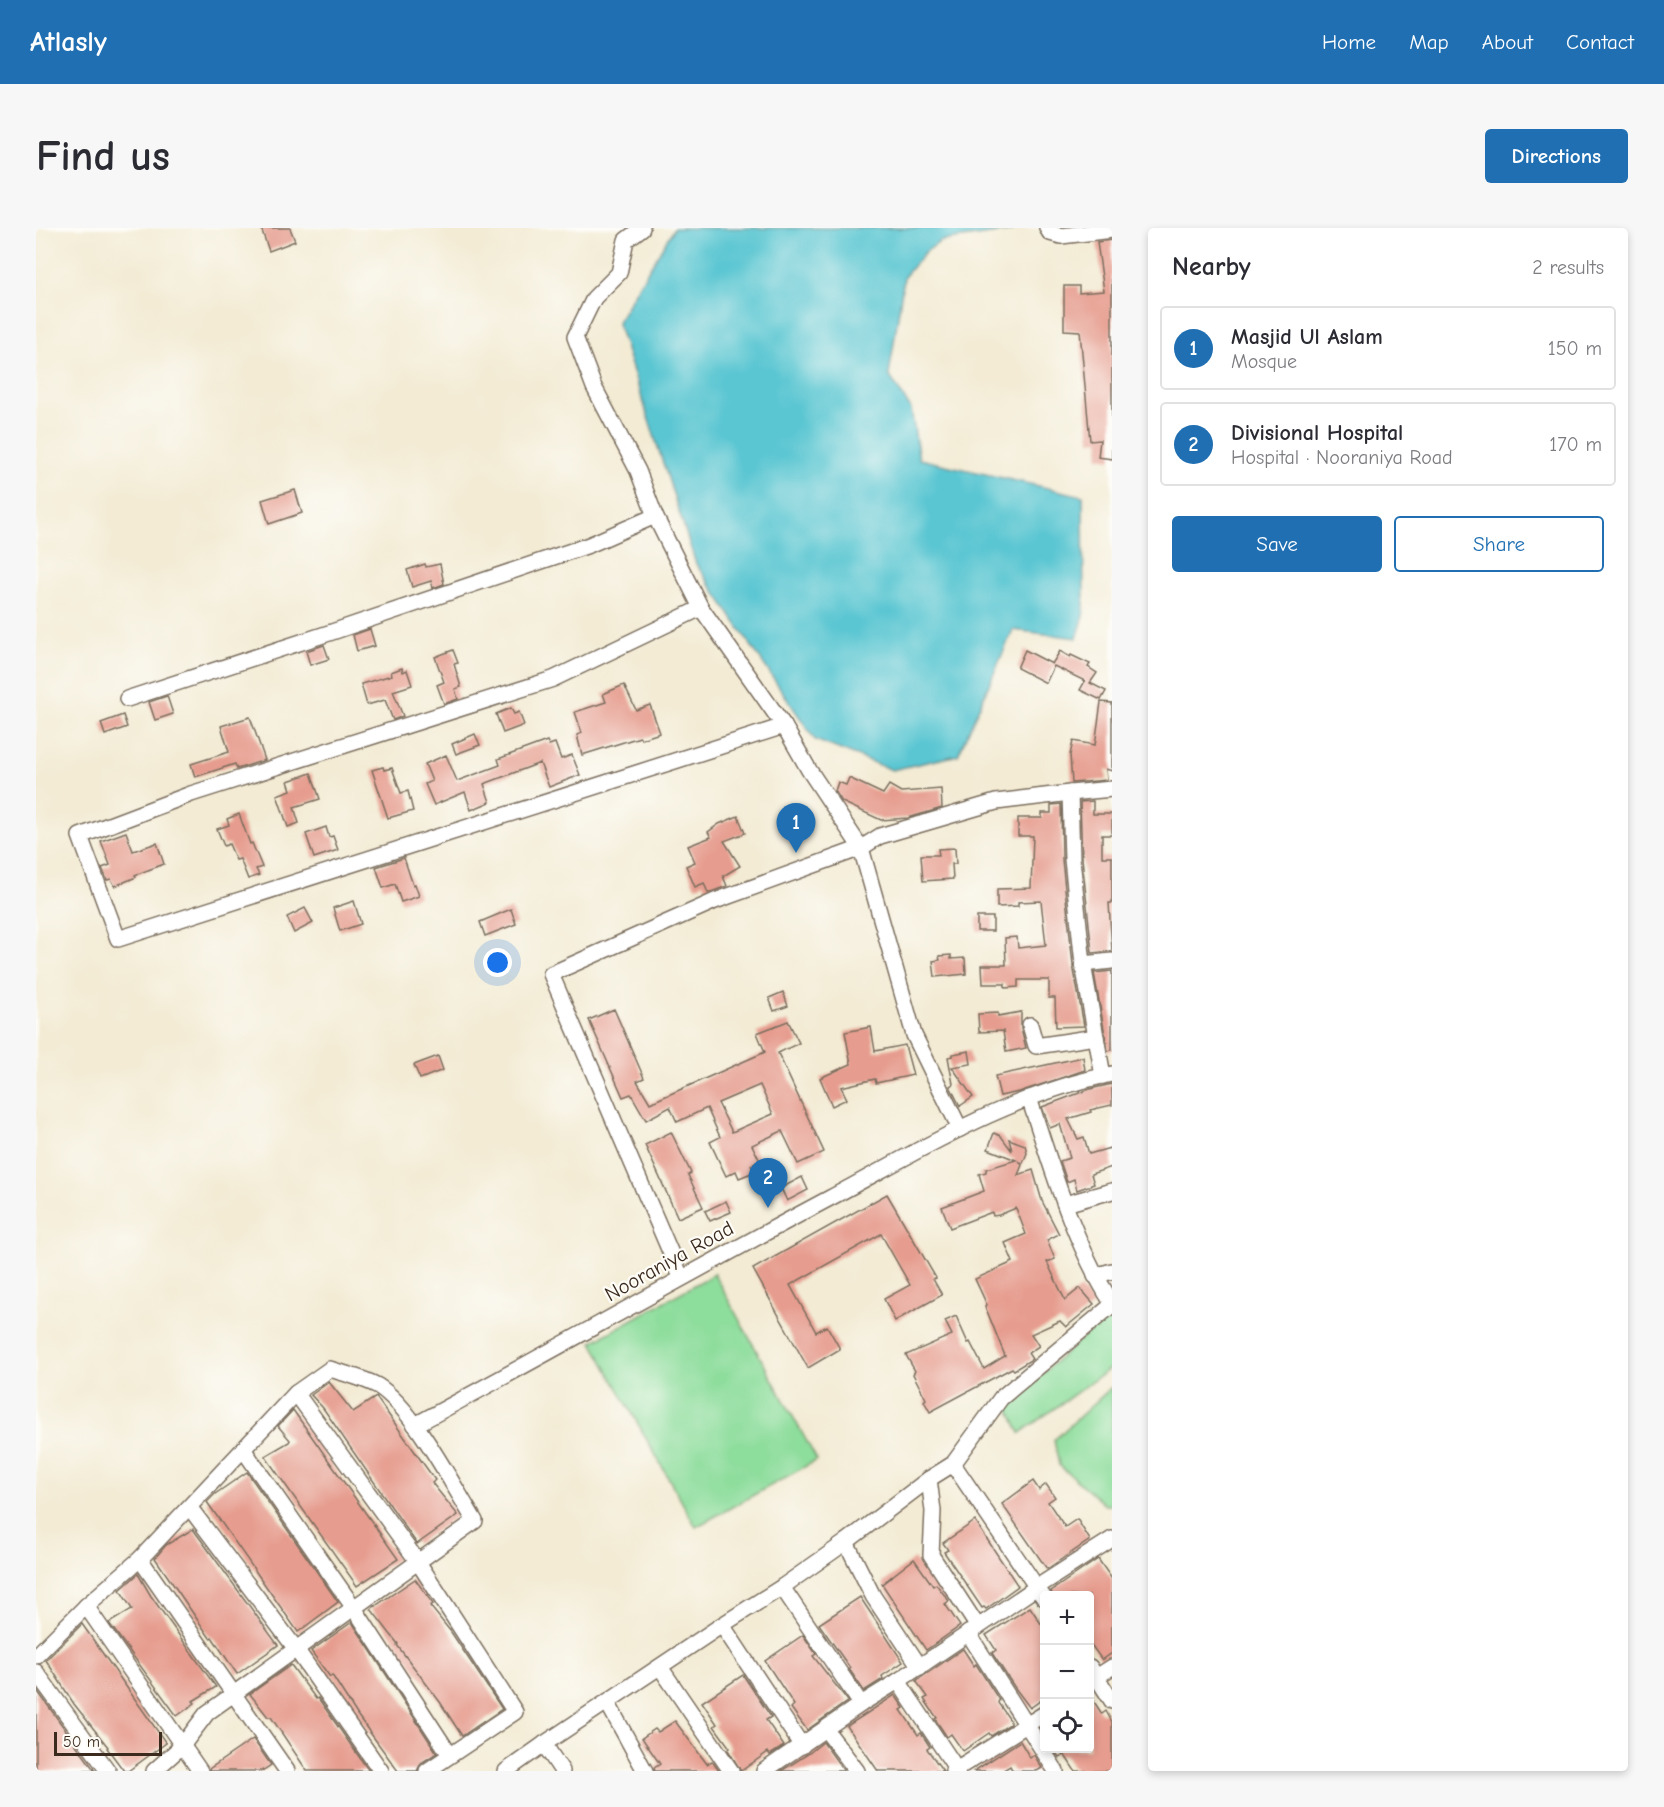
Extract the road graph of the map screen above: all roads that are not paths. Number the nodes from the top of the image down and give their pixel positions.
1 (642, 228) edge
2 (1047, 228) edge
3 (1112, 230) edge
4 (655, 516) junction
5 (701, 608) junction
6 (127, 699) dead end
7 (784, 726) junction
8 (1112, 789) edge
9 (1070, 792) junction
10 (861, 848) junction
11 (1112, 961) edge
12 (1083, 964) junction
13 (1030, 1025) dead end
14 (1096, 1037) junction
15 (1107, 1075) edge
16 (1029, 1098) junction
17 (960, 1129) junction
18 (1112, 1191) edge
19 (1065, 1204) junction
20 (1112, 1272) edge
21 (1095, 1276) junction
22 (681, 1277) junction
23 (1112, 1304) edge
24 (296, 1393) junction
25 (415, 1425) junction
26 (243, 1449) junction
27 (953, 1464) junction
28 (929, 1479) junction
29 (190, 1508) junction
30 (1112, 1539) edge
31 (846, 1542) junction
32 (140, 1559) junction
33 (418, 1562) junction
34 (782, 1587) junction
35 (1044, 1591) edge
36 (1040, 1592) edge
37 (1040, 1594) edge
38 (86, 1606) junction
39 (354, 1608) junction
40 (722, 1625) junction
41 (973, 1630) junction
42 (296, 1649) junction
43 (36, 1656) edge
44 (660, 1667) junction
45 (920, 1667) junction
46 (1112, 1667) edge
47 (36, 1672) edge
48 (1094, 1674) edge
49 (1094, 1678) edge
50 (898, 1681) junction
51 (234, 1694) junction
52 (1112, 1701) edge
53 (607, 1702) junction
54 (861, 1704) junction
55 (1040, 1717) edge
56 (1027, 1726) junction
57 (826, 1730) junction
58 (544, 1744) junction
59 (182, 1746) junction
60 (802, 1746) junction
61 (450, 1755) junction
62 (956, 1770) edge
63 (108, 1771) edge
64 (154, 1771) edge
65 (200, 1771) edge
66 (287, 1771) edge
67 (381, 1771) edge
68 (427, 1771) edge
69 (506, 1771) edge
70 (562, 1771) edge
71 (645, 1771) edge
72 (731, 1771) edge
73 (764, 1771) edge
74 (857, 1771) edge
75 (1056, 1771) edge

1 - 4 street
2 - 3 street
4 - 5 street
4 - 6 street
5 - 7 street
5 - 7 street
7 - 10 street
8 - 9 street
9 - 10 street
9 - 12 street
10 - 17 street
10 - 22 street
11 - 12 street
12 - 14 street
13 - 14 street
14 - 15 street
15 - 16 street, Nooraniya Road
16 - 17 street, Nooraniya Road
16 - 19 street
17 - 22 street, Nooraniya Road
18 - 19 street
19 - 21 street
20 - 21 street
21 - 23 street
22 - 25 street, Nooraniya Road
23 - 27 street
24 - 25 street
24 - 26 street
24 - 33 street
25 - 33 street
26 - 29 street
26 - 39 street
27 - 28 street
27 - 36 street
28 - 31 street
28 - 41 street
29 - 32 street
29 - 42 street
30 - 35 street
31 - 34 street
31 - 45 street
32 - 38 street
32 - 51 street
33 - 39 street
33 - 61 street
34 - 40 street
34 - 54 street
37 - 41 street
38 - 43 street
38 - 59 street
39 - 42 street
39 - 61 street
40 - 44 street
40 - 60 street
41 - 45 street
41 - 56 street
42 - 51 street
42 - 67 street
44 - 53 street
44 - 72 street
45 - 50 street
46 - 48 street
47 - 63 street
49 - 52 street
50 - 54 street
50 - 62 street
51 - 59 street
51 - 66 street
53 - 58 street
53 - 71 street
54 - 57 street
55 - 56 street
56 - 62 street
56 - 75 street
57 - 60 street
57 - 74 street
58 - 69 street
58 - 70 street
59 - 64 street
59 - 65 street
60 - 73 street
61 - 68 street

